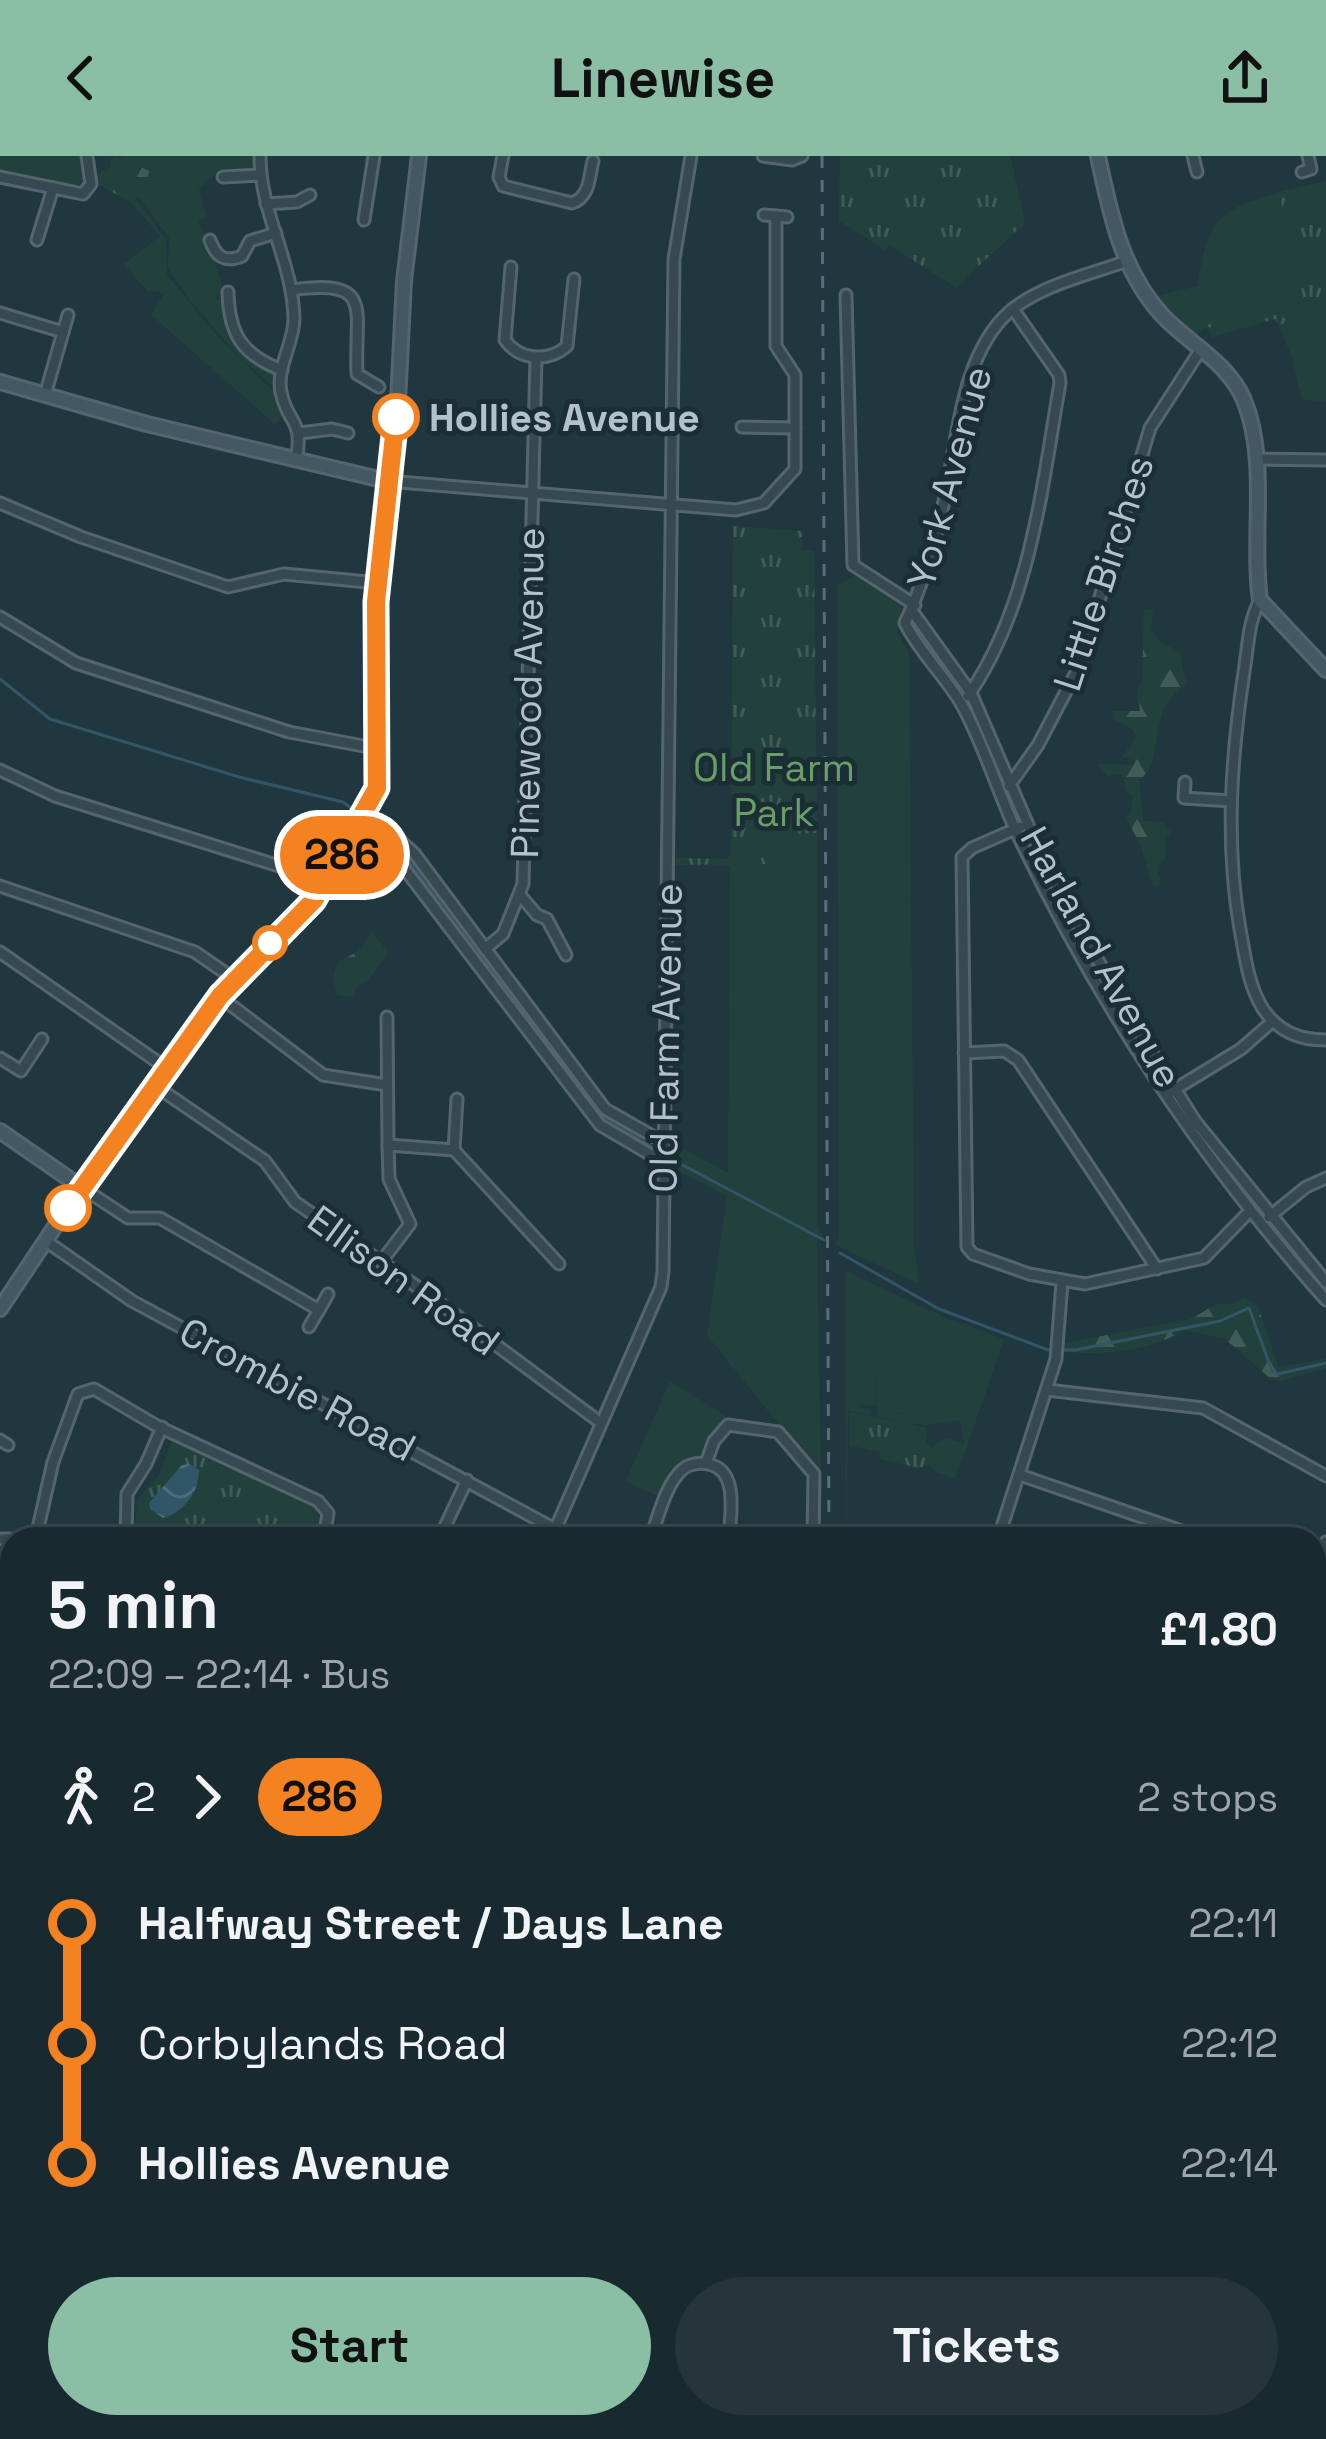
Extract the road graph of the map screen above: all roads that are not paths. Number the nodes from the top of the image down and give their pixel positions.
1 (87, 156) edge
2 (260, 156) edge
3 (374, 156) edge
4 (419, 156) edge
5 (502, 156) edge
6 (691, 156) edge
7 (763, 156) edge
8 (802, 156) edge
9 (1098, 156) edge
10 (1193, 156) edge
11 (1309, 156) edge
12 (593, 161) dead end
13 (1197, 172) dead end
14 (1302, 172) dead end
15 (260, 175) junction
16 (0, 177) edge
17 (223, 177) dead end
18 (53, 188) junction
19 (310, 195) dead end
20 (266, 204) junction
21 (776, 216) dead end
22 (364, 220) dead end
23 (276, 233) junction
24 (37, 240) dead end
25 (210, 240) dead end
26 (1127, 261) junction
27 (511, 266) dead end
28 (574, 279) dead end
29 (291, 290) junction
30 (228, 292) dead end
31 (846, 295) dead end
32 (1013, 309) junction
33 (0, 313) edge
34 (68, 315) dead end
35 (63, 332) junction
36 (1201, 349) junction
37 (536, 357) junction
38 (282, 370) junction
39 (0, 382) edge
40 (379, 387) dead end
41 (45, 395) junction
42 (742, 427) dead end
43 (796, 428) junction
44 (300, 433) junction
45 (348, 434) dead end
46 (1256, 459) junction
47 (1326, 460) edge
48 (296, 461) junction
49 (387, 482) junction
50 (531, 495) junction
51 (0, 503) edge
52 (671, 506) junction
53 (378, 583) junction
54 (1260, 601) junction
55 (913, 608) junction
56 (0, 616) edge
57 (910, 632) joint
58 (1326, 670) edge
59 (971, 693) junction
60 (961, 705) junction
61 (379, 748) junction
62 (0, 770) edge
63 (1185, 782) dead end
64 (1012, 784) junction
65 (1001, 794) junction
66 (1184, 798) junction
67 (1231, 801) junction
68 (367, 811) junction
69 (1183, 814) dead end
70 (358, 825) junction
71 (1021, 827) junction
72 (327, 881) junction
73 (0, 886) edge
74 (520, 895) junction
75 (484, 949) junction
76 (0, 952) edge
77 (566, 955) dead end
78 (234, 979) junction
79 (220, 996) junction
80 (387, 1017) dead end
81 (1273, 1022) junction
82 (42, 1039) dead end
83 (1326, 1040) edge
84 (964, 1053) junction
85 (0, 1058) edge
86 (169, 1070) junction
87 (387, 1085) junction
88 (157, 1087) junction
89 (1170, 1093) junction
90 (457, 1099) dead end
91 (0, 1131) edge
92 (663, 1142) junction
93 (388, 1145) junction
94 (454, 1150) junction
95 (663, 1162) junction
96 (1326, 1178) edge
97 (81, 1187) junction
98 (1254, 1208) junction
99 (1265, 1220) junction
100 (46, 1241) junction
101 (381, 1262) junction
102 (559, 1264) dead end
103 (1157, 1269) junction
104 (1326, 1282) edge
105 (1062, 1283) junction
106 (328, 1294) dead end
107 (1326, 1300) edge
108 (0, 1310) edge
109 (319, 1310) junction
110 (309, 1327) dead end
111 (1047, 1390) junction
112 (601, 1424) junction
113 (162, 1427) junction
114 (706, 1463) junction
115 (1020, 1475) junction
116 (1326, 1477) edge
117 (466, 1480) junction
118 (38, 1527) edge
119 (126, 1527) edge
120 (326, 1527) edge
121 (444, 1527) edge
122 (542, 1527) edge
123 (556, 1527) edge
124 (655, 1527) edge
125 (729, 1527) edge
126 (813, 1527) edge
127 (1002, 1527) edge
128 (1170, 1527) edge

1 - 18 street
2 - 15 street
3 - 22 street
4 - 49 main road
5 - 12 street
6 - 52 street, Old Farm Avenue
7 - 8 street
9 - 26 main road
10 - 13 street
11 - 14 street
15 - 17 street
15 - 20 street
16 - 18 street
18 - 24 street
19 - 20 street
20 - 23 street
21 - 43 street
23 - 25 street
23 - 29 street
26 - 32 street, York Avenue
26 - 36 main road
27 - 37 street
28 - 37 street
29 - 38 street
29 - 40 street
30 - 38 street
31 - 55 street
32 - 55 street, York Avenue
32 - 59 street
33 - 35 street
34 - 35 street
35 - 41 street
36 - 46 main road
36 - 64 street, Little Birches
37 - 50 street, Pinewood Avenue
38 - 44 street
39 - 41 main road
41 - 48 main road
42 - 43 street
43 - 52 street
44 - 45 street
44 - 48 street
46 - 47 street
46 - 54 main road
48 - 49 main road
49 - 50 street
49 - 53 main road
50 - 52 street
50 - 74 street, Pinewood Avenue
51 - 53 street
52 - 92 street, Old Farm Avenue
53 - 61 main road
54 - 58 main road
54 - 67 street
55 - 57 street, York Avenue
55 - 59 street, Harland Avenue
56 - 61 street
57 - 60 street, Harland Avenue
59 - 60 street
59 - 64 street, Harland Avenue
60 - 65 street, Harland Avenue
61 - 68 main road
62 - 72 street
63 - 66 street
64 - 65 street, Little Birches
64 - 71 street, Harland Avenue
65 - 71 street, Harland Avenue
66 - 67 street
66 - 69 street
67 - 81 street
68 - 70 main road
68 - 75 street
70 - 72 main road
70 - 95 street
71 - 84 street
71 - 89 street, Harland Avenue
72 - 78 main road
73 - 78 street
74 - 75 street, Pinewood Avenue
74 - 77 street
75 - 92 street
76 - 86 street
78 - 79 main road
79 - 86 main road
79 - 87 street
80 - 87 street
81 - 83 street
81 - 89 street
82 - 85 street
84 - 103 street
84 - 105 street
86 - 88 main road
87 - 93 street
88 - 97 main road
88 - 101 street, Ellison Road
89 - 98 street, Harland Avenue
90 - 94 street
91 - 97 main road
92 - 95 street, Old Farm Avenue
93 - 94 street
93 - 101 street
94 - 102 street
95 - 112 street, Old Farm Avenue
96 - 99 street
97 - 100 main road
97 - 109 street
98 - 99 street, Harland Avenue
98 - 103 street
99 - 104 street, Harland Avenue
99 - 107 street, Harland Avenue
100 - 108 main road
100 - 117 street, Crombie Road
101 - 112 street, Ellison Road
103 - 105 street
105 - 111 street
106 - 109 street
109 - 110 street
111 - 115 street
111 - 116 street
112 - 123 street, Old Farm Avenue
113 - 118 street
113 - 119 street
113 - 120 street
114 - 124 street
114 - 125 street
114 - 126 street
115 - 127 street
115 - 128 street
117 - 121 street
117 - 122 street, Crombie Road

